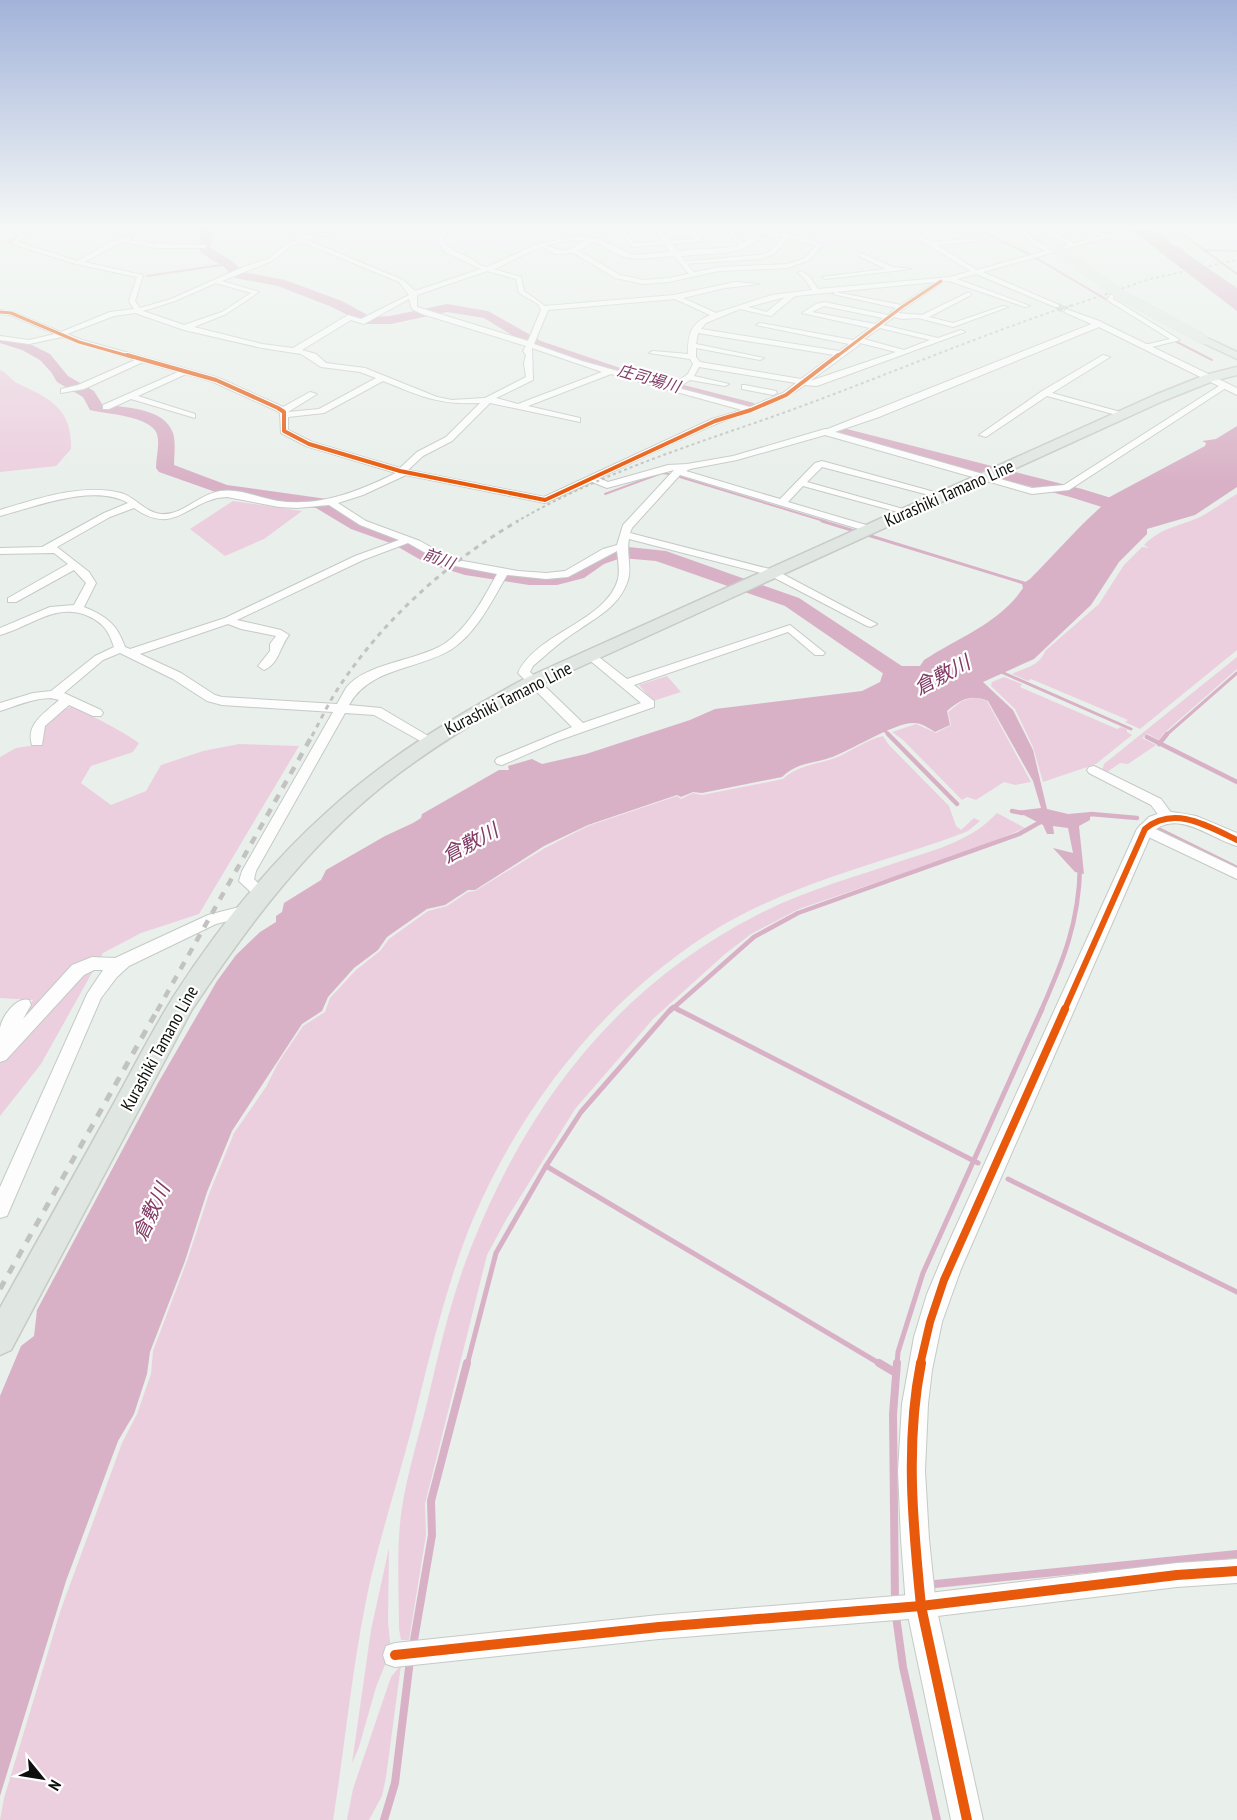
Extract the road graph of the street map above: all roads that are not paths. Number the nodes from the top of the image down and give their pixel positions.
1 (10, 313) edge
2 (122, 313) edge
3 (144, 313) edge
4 (224, 313) edge
5 (380, 313) edge
6 (424, 313) edge
7 (546, 313) edge
8 (711, 313) edge
9 (722, 313) edge
10 (811, 313) edge
11 (874, 313) edge
12 (895, 313) edge
13 (931, 313) edge
14 (988, 313) edge
15 (1071, 313) tunnel mouth
16 (1132, 313) edge
17 (1156, 313) edge
18 (716, 315) junction
19 (891, 316) junction
20 (923, 317) junction
21 (795, 323) dead end
22 (1099, 324) junction
23 (760, 325) dead end
24 (878, 326) junction
25 (186, 327) junction
26 (781, 328) junction
27 (695, 330) junction
28 (961, 332) dead end
29 (62, 334) junction
30 (0, 338) edge
31 (1206, 339) junction
32 (860, 340) junction
33 (938, 340) junction
34 (531, 345) junction
35 (691, 345) junction
36 (768, 345) junction
37 (1147, 347) junction
38 (296, 350) junction
39 (1237, 351) edge
40 (904, 352) junction
41 (653, 353) dead end
42 (840, 354) junction
43 (1237, 356) edge
44 (1106, 357) dead end
45 (760, 358) junction
46 (820, 359) dead end
47 (142, 360) junction
48 (695, 360) junction
49 (1237, 371) edge
50 (185, 372) junction
51 (609, 372) junction
52 (753, 373) junction
53 (688, 377) junction
54 (1209, 378) junction
55 (381, 379) junction
56 (802, 383) junction
57 (725, 384) dead end
58 (71, 388) dead end
59 (671, 389) junction
60 (1231, 389) edge
61 (773, 393) dead end
62 (1045, 393) junction
63 (313, 394) dead end
64 (130, 396) junction
65 (489, 399) junction
66 (106, 407) dead end
67 (519, 407) junction
68 (751, 410) junction
69 (283, 413) junction
70 (1121, 415) junction
71 (192, 416) dead end
72 (578, 420) dead end
73 (825, 432) junction
74 (983, 435) dead end
75 (682, 470) junction
76 (404, 471) junction
77 (991, 474) junction
78 (591, 478) junction
79 (801, 483) junction
80 (944, 496) junction
81 (782, 503) junction
82 (135, 504) junction
83 (326, 504) junction
84 (909, 512) junction
85 (0, 513) edge
86 (865, 531) junction
87 (624, 535) junction
88 (406, 542) junction
89 (46, 549) junction
90 (623, 550) junction
91 (0, 551) edge
92 (74, 565) junction
93 (773, 573) junction
94 (502, 574) junction
95 (12, 600) dead end
96 (78, 608) junction
97 (229, 620) junction
98 (871, 624) dead end
99 (0, 632) edge
100 (124, 652) junction
101 (819, 653) dead end
102 (591, 656) junction
103 (264, 666) dead end
104 (532, 682) junction
105 (626, 684) junction
106 (54, 695) junction
107 (68, 699) junction
108 (0, 707) edge
109 (341, 708) junction
110 (98, 713) dead end
111 (580, 728) junction
112 (429, 740) junction
113 (38, 742) dead end
114 (502, 761) dead end
115 (1094, 770) dead end
116 (1168, 818) junction
117 (1145, 829) junction
118 (1237, 840) edge
119 (1237, 874) edge
120 (254, 902) junction
121 (119, 965) junction
122 (23, 1005) dead end
123 (0, 1040) edge
124 (0, 1055) edge
125 (0, 1209) edge
126 (0, 1339) edge
127 (1237, 1571) edge
128 (903, 1608) junction
129 (406, 1654) dead end
130 (968, 1820) edge

1 - 29 street
2 - 29 street
3 - 25 street
4 - 25 street
5 - 38 street
6 - 34 street
7 - 34 street
8 - 18 street
9 - 18 street
10 - 24 street
11 - 19 street
12 - 19 street
13 - 20 street
14 - 20 street
15 - 22 street
16 - 37 street
17 - 31 main road, bridge
18 - 27 street
19 - 20 street
19 - 24 street
21 - 32 street
22 - 37 street
22 - 73 street
23 - 26 street
24 - 32 street
24 - 33 street
25 - 38 street
26 - 32 street
26 - 36 street
27 - 35 street
27 - 36 street
28 - 33 street
29 - 30 street
29 - 47 street
31 - 39 main road
31 - 43 main road
32 - 40 street
32 - 42 street
33 - 40 street
34 - 51 street
34 - 65 street
35 - 45 street
35 - 48 street
36 - 42 street
36 - 45 street
36 - 46 street
37 - 54 street
38 - 55 street
40 - 56 street
41 - 48 street
42 - 56 street
44 - 62 street
45 - 52 street
47 - 50 street
47 - 58 street
48 - 52 street
48 - 53 street
49 - 54 main road, Kurashiki Tamano Line
50 - 64 street
50 - 69 street
51 - 59 street
51 - 67 street
52 - 56 street
52 - 61 street
53 - 57 street
53 - 59 street
54 - 60 street
54 - 70 main road, Kurashiki Tamano Line
55 - 65 street
55 - 69 street
56 - 68 street
59 - 68 street
60 - 77 street
62 - 70 street
62 - 74 street
63 - 69 street
64 - 66 street
64 - 71 street
65 - 67 street
65 - 76 street
67 - 72 street
68 - 78 street
69 - 76 street
70 - 77 main road, Kurashiki Tamano Line
73 - 75 street
73 - 77 street
75 - 78 street
75 - 81 street
75 - 87 street
76 - 78 street
76 - 83 street
77 - 80 main road, Kurashiki Tamano Line
79 - 80 street
79 - 81 street
79 - 84 street
80 - 84 main road, Kurashiki Tamano Line
81 - 86 street
82 - 83 street
82 - 85 street
82 - 89 street
83 - 88 street
84 - 86 main road, Kurashiki Tamano Line
86 - 93 main road, Kurashiki Tamano Line
87 - 90 street
87 - 93 street
88 - 94 street
88 - 97 street
89 - 91 street
89 - 92 street
90 - 94 street
90 - 104 street
92 - 95 street
92 - 96 street
93 - 98 street
93 - 102 main road, Kurashiki Tamano Line
94 - 109 street
96 - 99 street
96 - 100 street
97 - 100 street
97 - 103 street
100 - 106 street
100 - 109 street
101 - 105 street
102 - 104 main road, Kurashiki Tamano Line
102 - 105 street
104 - 111 street
104 - 112 main road, Kurashiki Tamano Line
105 - 111 street
106 - 107 street
106 - 108 street
107 - 110 street
107 - 113 street
109 - 112 street
109 - 120 street
111 - 114 street
112 - 120 main road, Kurashiki Tamano Line
115 - 116 street
116 - 117 street
116 - 118 street
117 - 119 street
117 - 128 street
120 - 121 street
120 - 126 main road, Kurashiki Tamano Line
121 - 124 street
121 - 125 street
122 - 123 street
127 - 128 street
128 - 129 street
128 - 130 street

